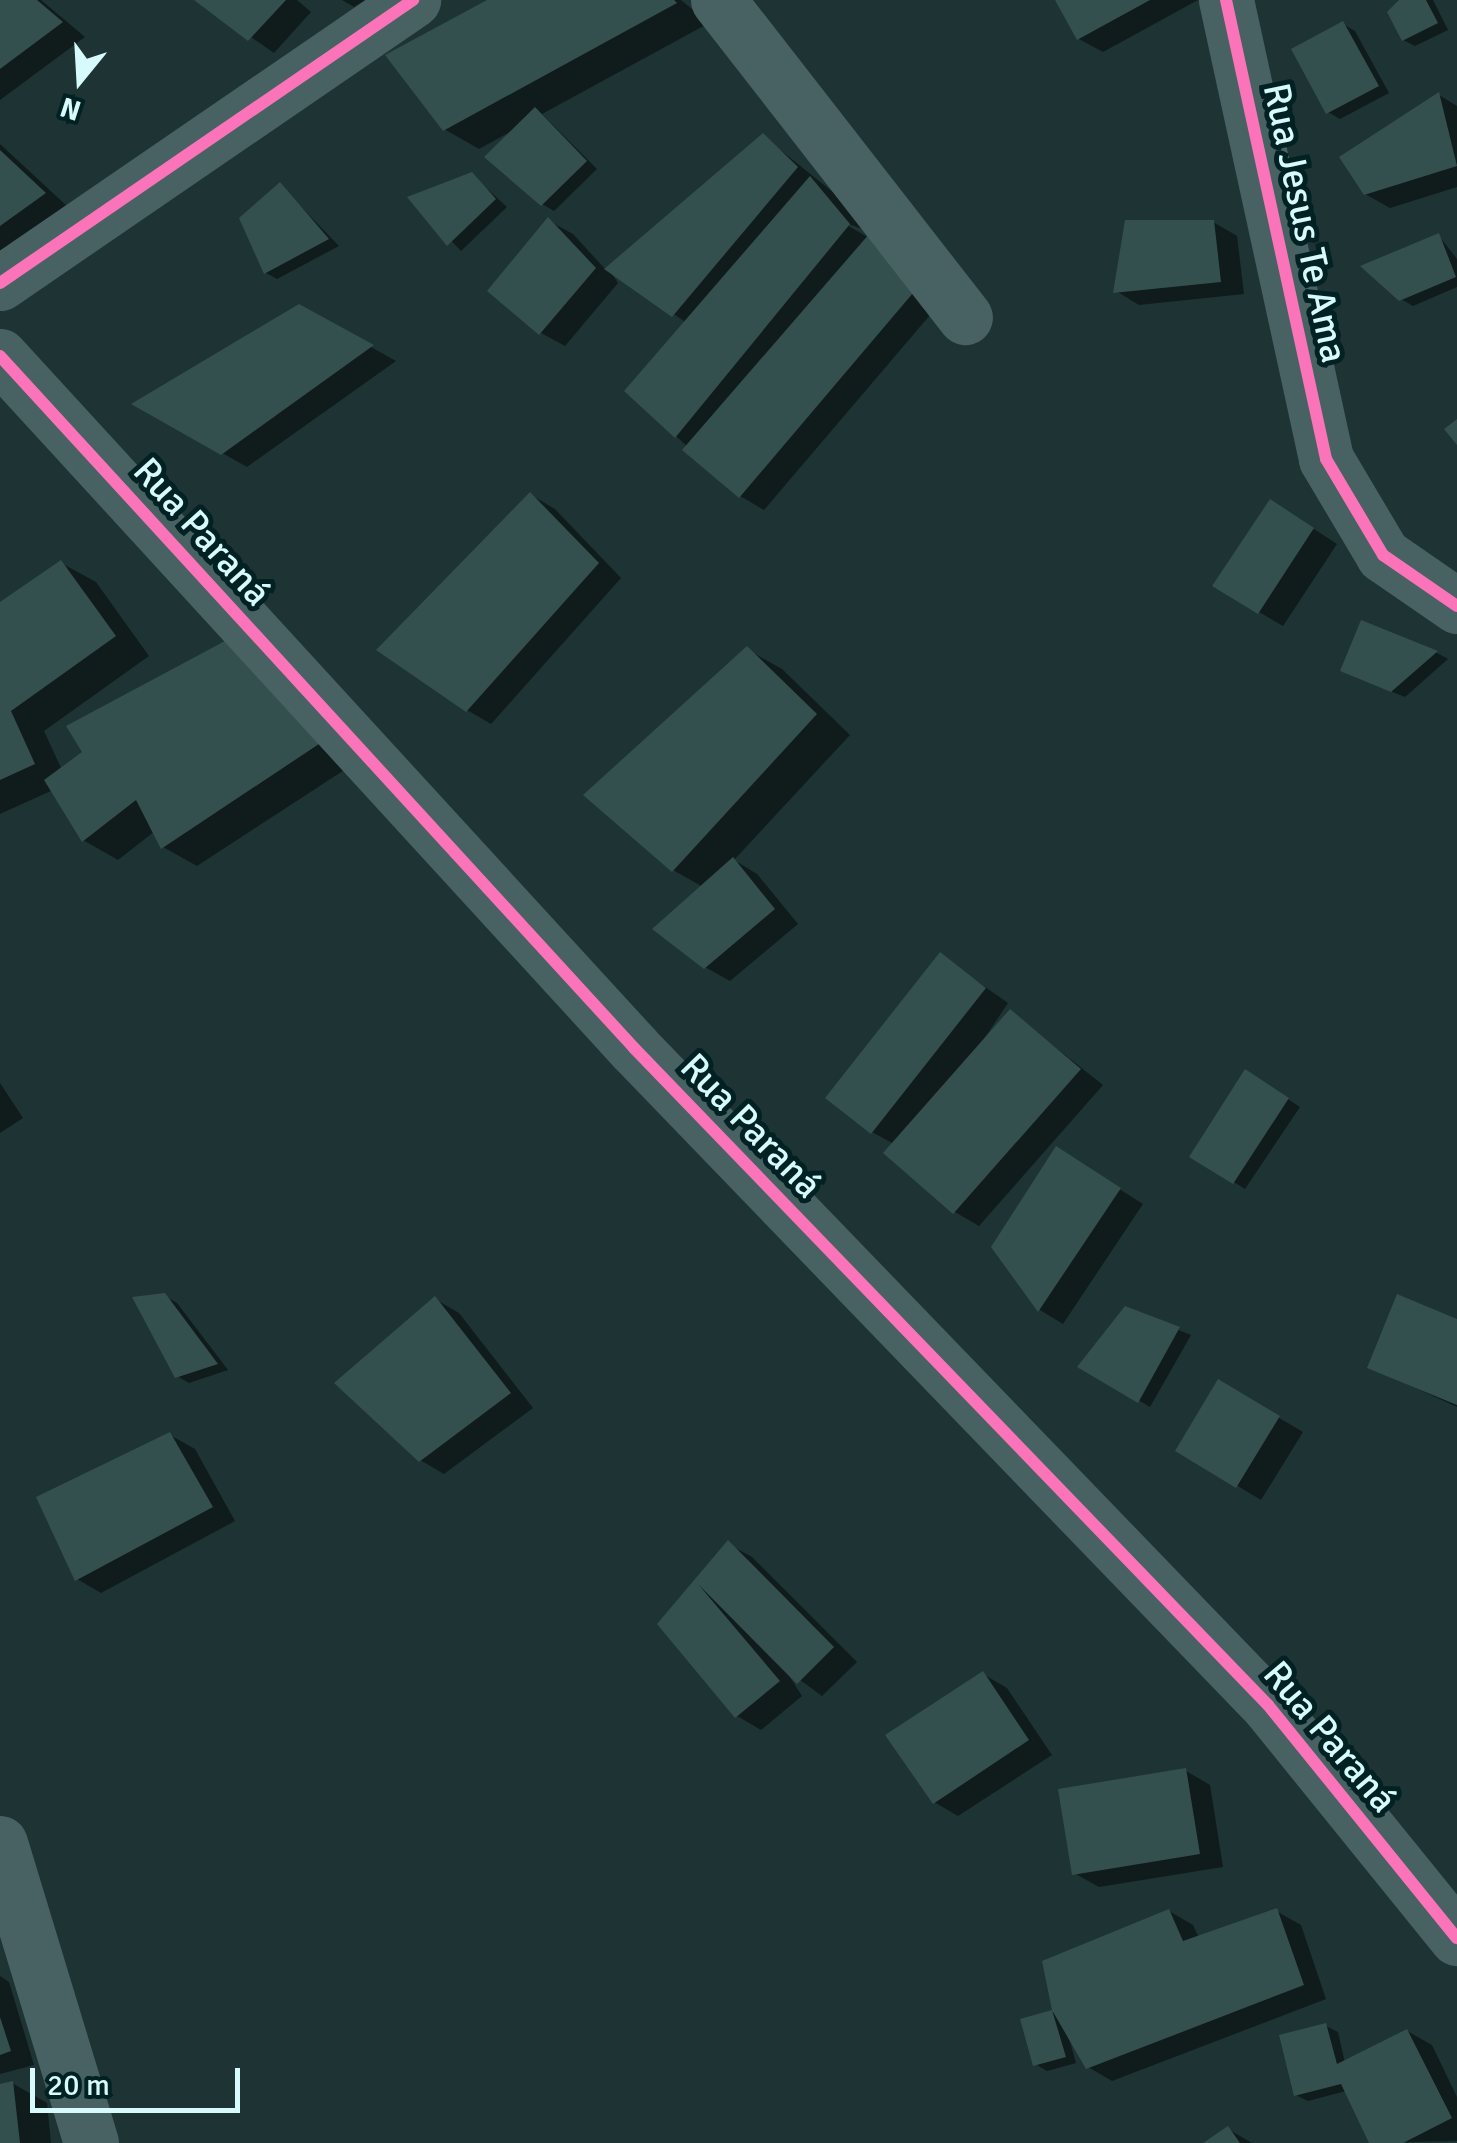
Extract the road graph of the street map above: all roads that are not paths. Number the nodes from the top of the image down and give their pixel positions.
1 (413, 0) edge
2 (718, 0) edge
3 (1226, 0) edge
4 (0, 283) edge
5 (965, 318) dead end
6 (0, 356) edge
7 (1457, 606) edge
8 (0, 1842) edge
9 (1457, 1938) edge
10 (91, 2143) edge

1 - 4 street
2 - 5 street
3 - 7 street, Rua Jesus Te Ama
6 - 9 street, Rua Paraná
8 - 10 street

